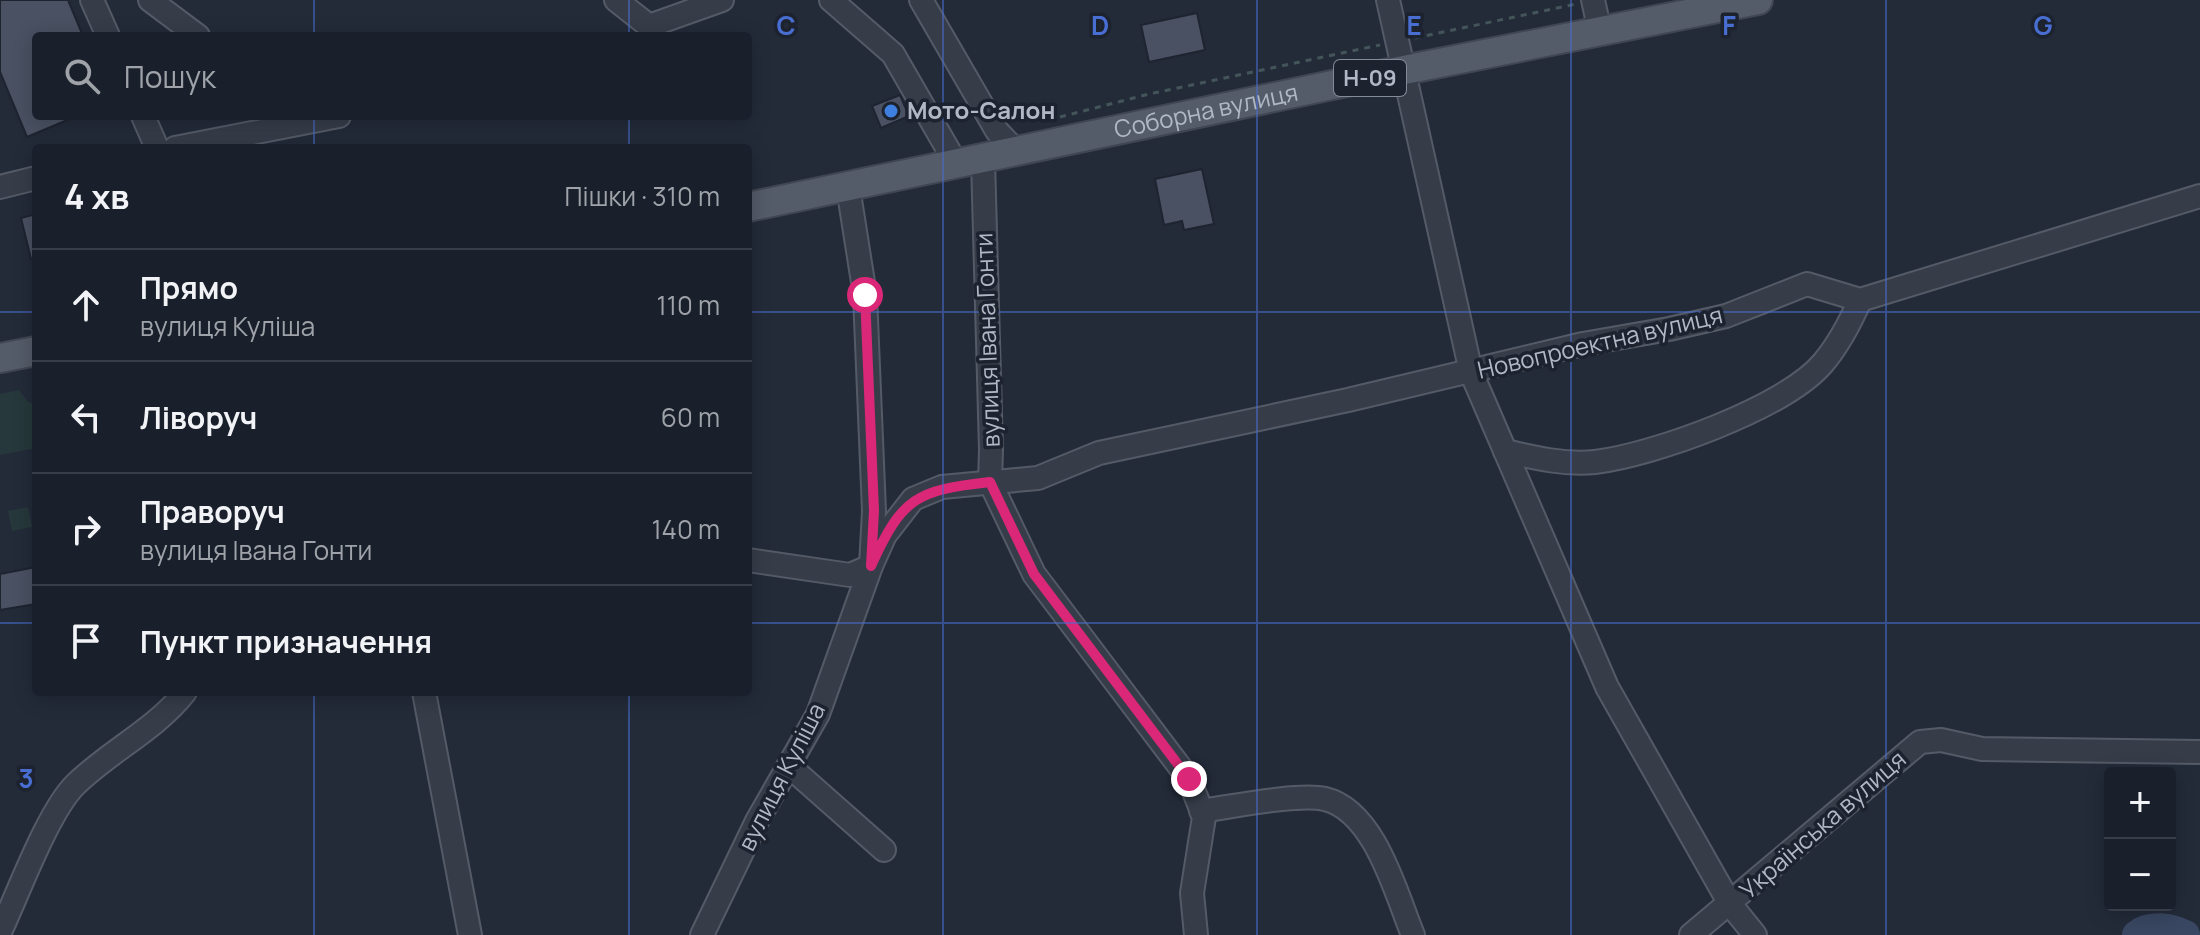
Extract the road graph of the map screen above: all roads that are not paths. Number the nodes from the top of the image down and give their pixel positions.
1 (92, 0) edge
2 (150, 0) edge
3 (616, 0) edge
4 (722, 0) edge
5 (831, 0) edge
6 (921, 0) edge
7 (1388, 0) edge
8 (1593, 0) edge
9 (1758, 0) edge
10 (639, 31) edge
11 (106, 32) edge
12 (193, 32) edge
13 (1600, 32) junction
14 (1404, 70) junction
15 (145, 120) edge
16 (318, 120) edge
17 (155, 144) edge
18 (196, 144) edge
19 (1017, 152) junction
20 (970, 162) junction
21 (32, 179) edge
22 (0, 187) edge
23 (848, 187) junction
24 (2200, 196) edge
25 (752, 206) edge
26 (1860, 300) junction
27 (32, 352) edge
28 (0, 358) edge
29 (1471, 372) junction
30 (1505, 451) junction
31 (990, 482) junction
32 (752, 561) edge
33 (871, 566) junction
34 (182, 696) edge
35 (425, 696) edge
36 (2200, 752) edge
37 (789, 766) junction
38 (1201, 811) junction
39 (884, 850) dead end
40 (1730, 904) junction
41 (0, 932) edge
42 (470, 935) edge
43 (702, 935) edge
44 (1196, 935) edge
45 (1413, 935) edge
46 (1691, 935) edge
47 (1755, 935) edge

1 - 11 street
2 - 12 street
3 - 10 street
4 - 10 street
5 - 20 street
6 - 19 street
7 - 14 street
8 - 13 street
9 - 13 main road, Соборна вулиця / Н-09
13 - 14 main road, Соборна вулиця / Н-09
14 - 19 main road, Соборна вулиця / Н-09
14 - 29 street
15 - 17 street
16 - 18 street
19 - 20 main road, Соборна вулиця / Н-09
20 - 23 main road, Соборна вулиця / Н-09
20 - 31 street, вулиця Івана Гонти
21 - 22 street
23 - 25 main road, Соборна вулиця / Н-09
23 - 33 street, вулиця Куліша
24 - 26 street
26 - 29 street, Новопроектна вулиця
26 - 30 street
27 - 28 main road
29 - 30 street
29 - 31 street, Новопроектна вулиця
30 - 40 street
31 - 33 street, Новопроектна вулиця
31 - 38 street, вулиця Івана Гонти
32 - 33 street
33 - 37 street, вулиця Куліша
34 - 41 street
35 - 42 street
36 - 40 street, Українська вулиця
37 - 39 street
37 - 43 street, вулиця Куліша
38 - 44 street, вулиця Івана Гонти
38 - 45 street
40 - 46 street, Українська вулиця
40 - 47 street

